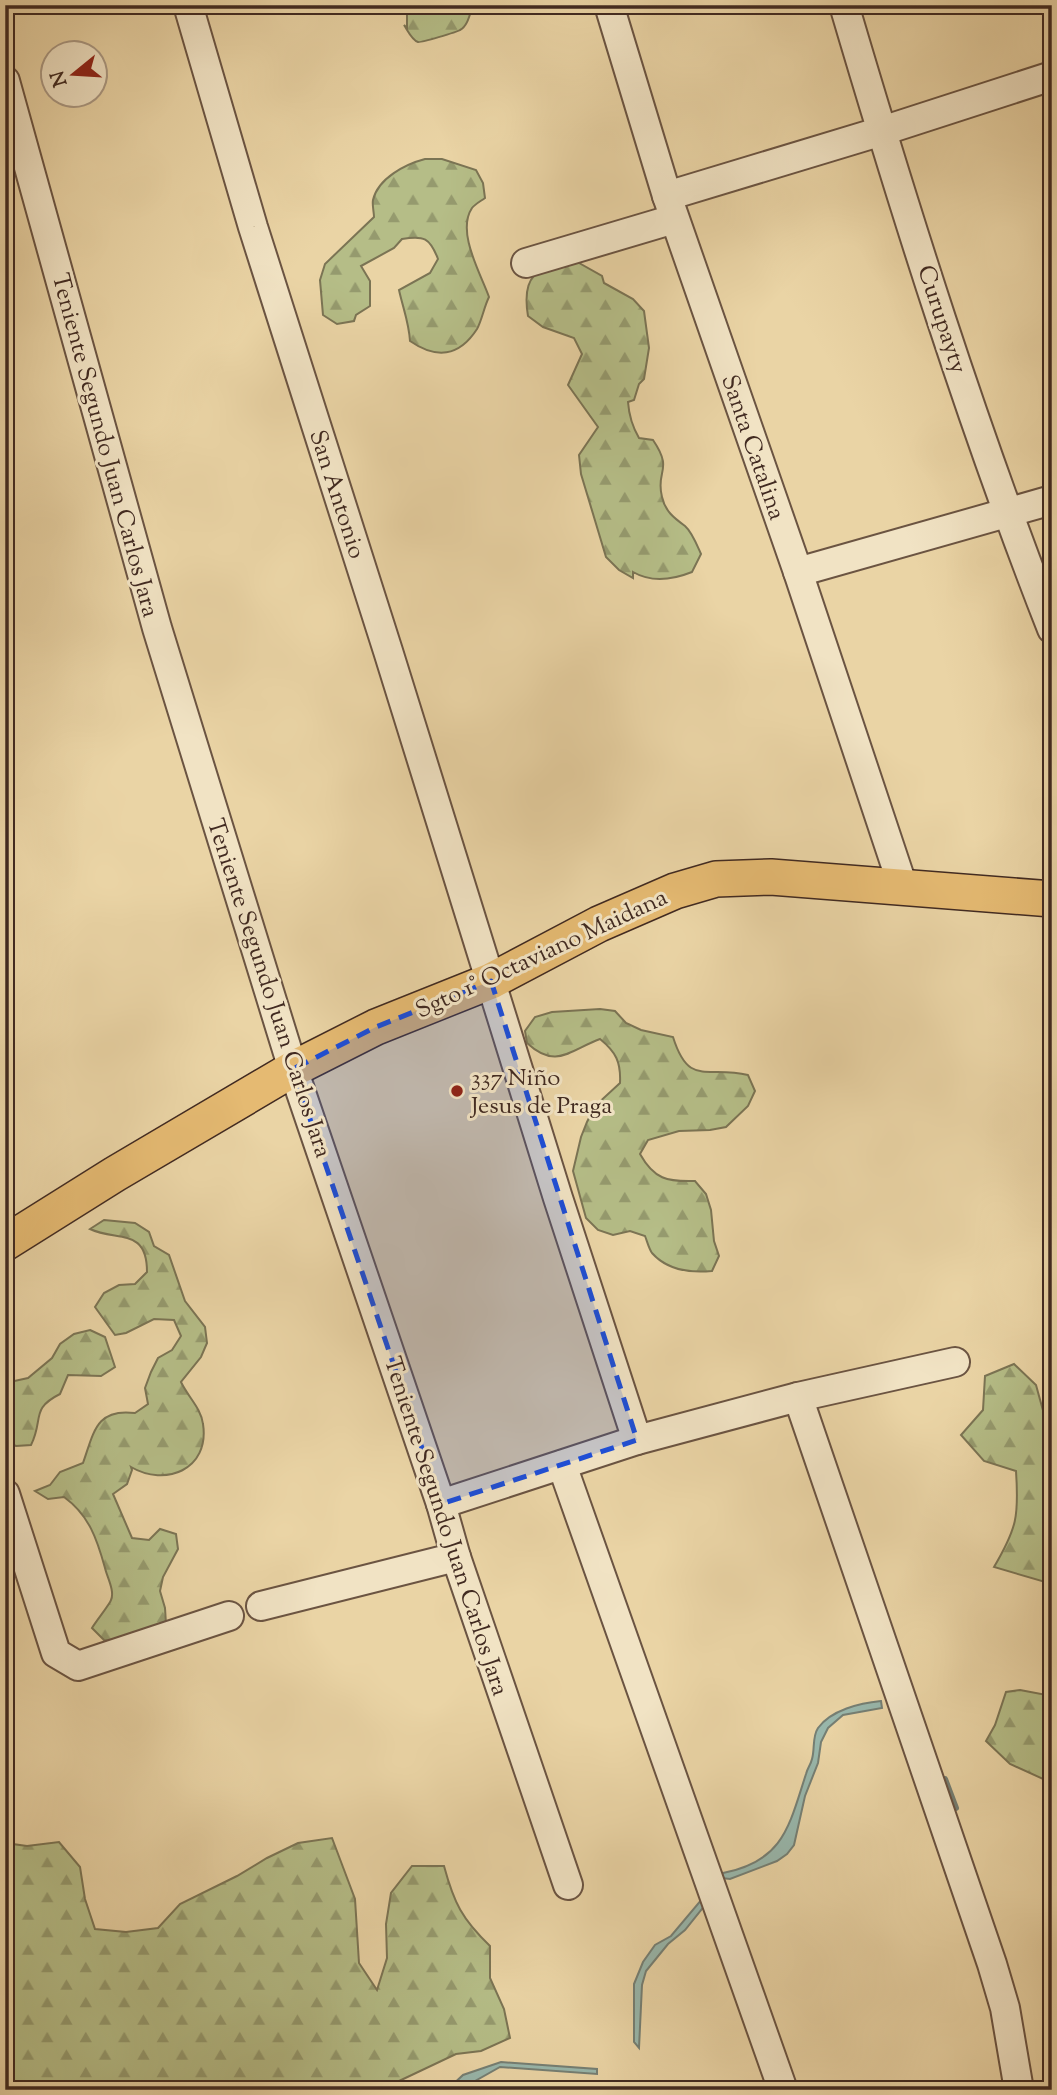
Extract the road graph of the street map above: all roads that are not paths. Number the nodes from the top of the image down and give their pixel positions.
1 (188, 5) edge
2 (609, 5) edge
3 (844, 5) edge
4 (1052, 76) edge
5 (5, 81) edge
6 (882, 131) junction
7 (671, 207) junction
8 (526, 263) dead end
9 (1052, 499) edge
10 (1006, 512) junction
11 (798, 572) junction
12 (1052, 629) edge
13 (903, 887) junction
14 (1052, 899) edge
15 (491, 981) junction
16 (293, 1069) junction
17 (5, 1243) edge
18 (956, 1362) dead end
19 (798, 1397) junction
20 (637, 1440) junction
21 (562, 1465) junction
22 (5, 1494) edge
23 (441, 1504) junction
24 (456, 1558) junction
25 (261, 1606) dead end
26 (229, 1616) dead end
27 (568, 1885) dead end
28 (783, 2090) edge
29 (1019, 2090) edge

1 - 15 street, San Antonio
2 - 7 street, Santa Catalina
3 - 6 street, Curupayty
4 - 6 street
5 - 16 street, Teniente Segundo Juan Carlos Jara
6 - 7 street
6 - 10 street, Curupayty
7 - 8 street
7 - 11 street, Santa Catalina
9 - 10 street
10 - 11 street
10 - 12 street, Curupayty
11 - 13 street, Santa Catalina
13 - 14 main road, Sgto 1° Octaviano Maidana
13 - 15 main road, Sgto 1° Octaviano Maidana
15 - 16 main road, Sgto 1° Octaviano Maidana
15 - 20 street, San Antonio
16 - 17 main road, Sgto 1° Octaviano Maidana
16 - 23 street, Teniente Segundo Juan Carlos Jara
18 - 19 street
19 - 20 street
19 - 29 street
20 - 21 street
21 - 23 street
21 - 28 street
22 - 26 street
23 - 24 street, Teniente Segundo Juan Carlos Jara
24 - 25 street
24 - 27 street, Teniente Segundo Juan Carlos Jara

